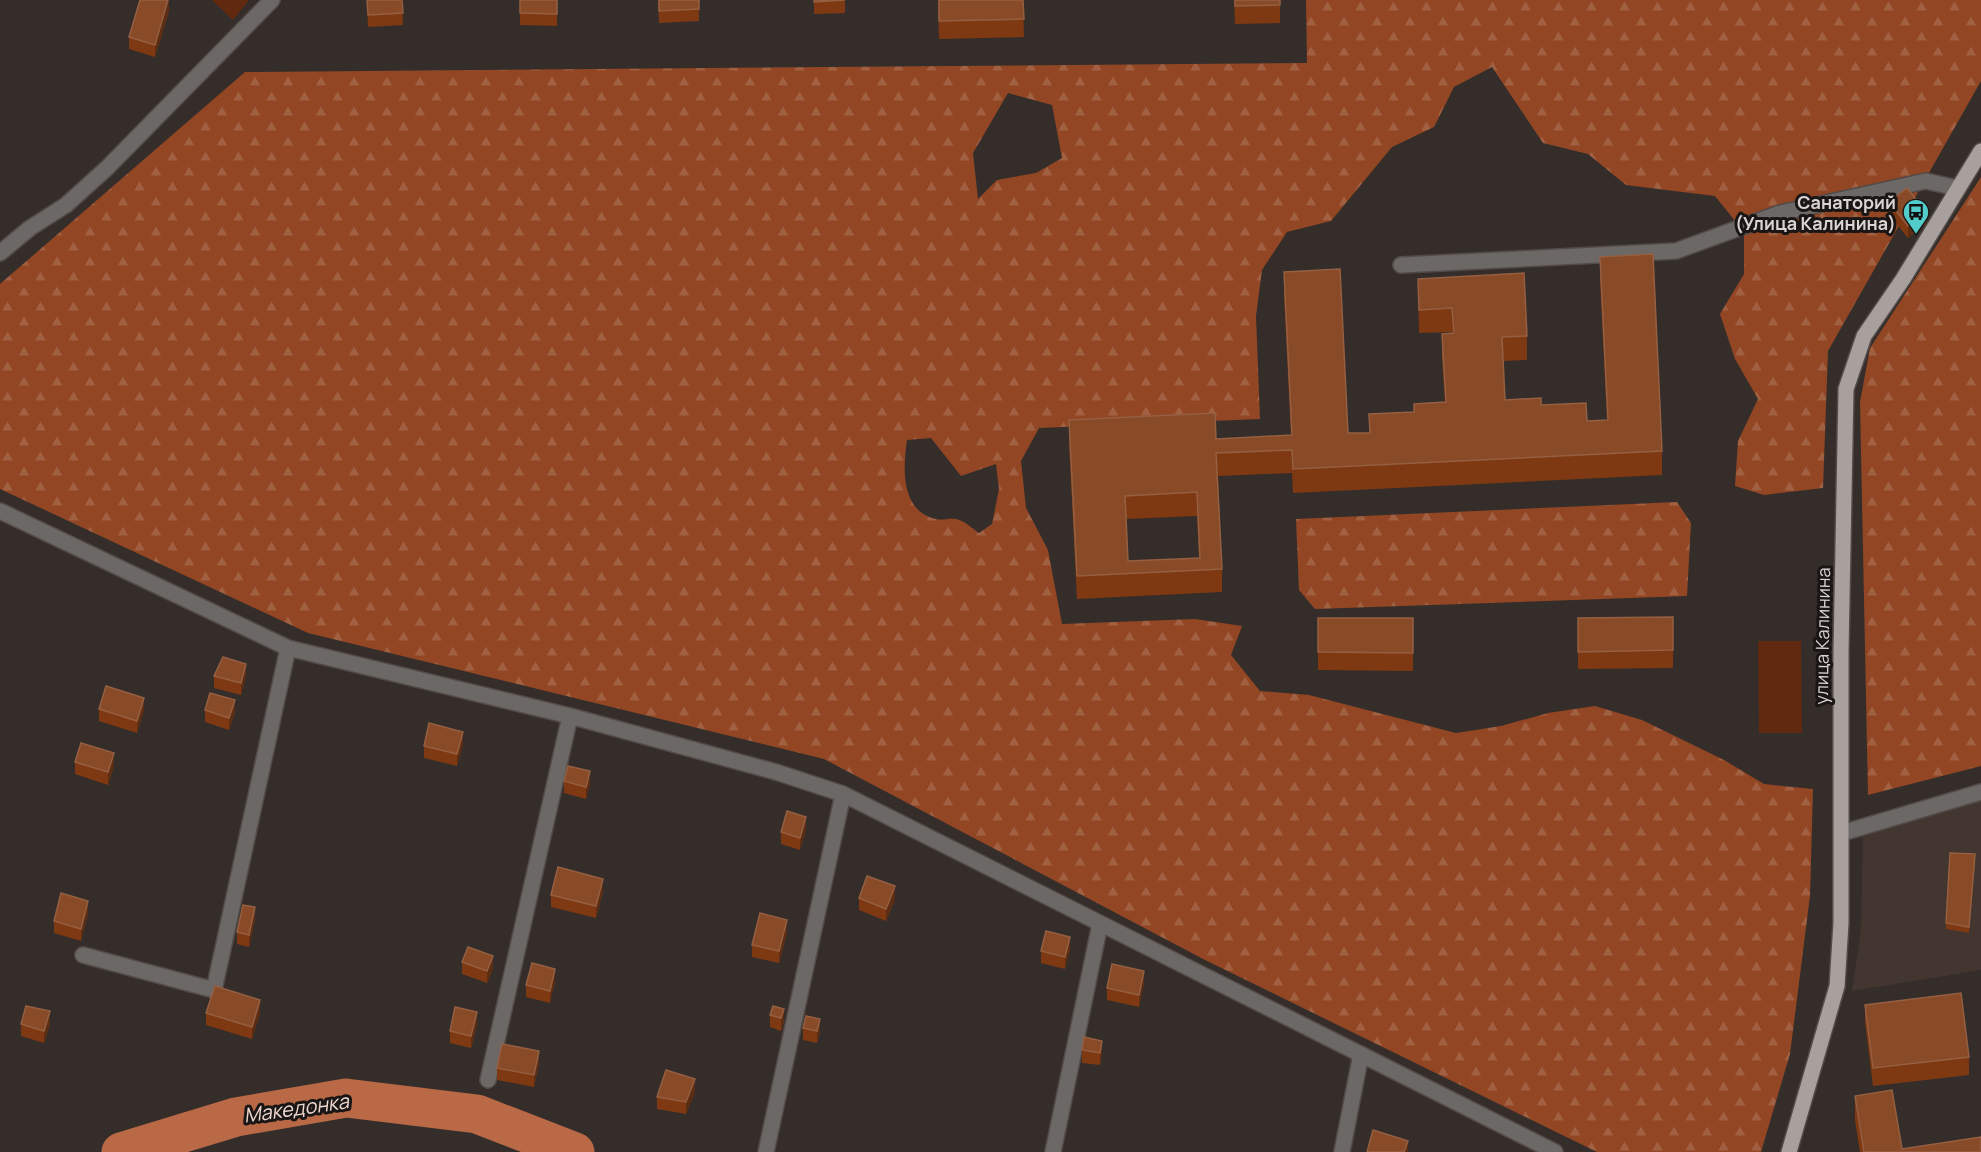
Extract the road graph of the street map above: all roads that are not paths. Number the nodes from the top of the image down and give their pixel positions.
1 (272, 0) edge
2 (1981, 151) edge
3 (1957, 188) junction
4 (0, 253) edge
5 (1401, 265) dead end
6 (0, 511) edge
7 (288, 648) junction
8 (570, 716) junction
9 (1981, 792) edge
10 (843, 794) junction
11 (1842, 833) junction
12 (1100, 924) junction
13 (83, 955) dead end
14 (1361, 1054) junction
15 (488, 1080) dead end
16 (766, 1152) edge
17 (1053, 1152) edge
18 (1342, 1152) edge
19 (1555, 1152) edge
20 (1789, 1152) edge

1 - 4 street
2 - 3 main road, улица Калинина
3 - 5 street
3 - 11 main road, улица Калинина
6 - 7 street
7 - 8 street
7 - 13 street
8 - 10 street
8 - 15 street
9 - 11 street
10 - 12 street
10 - 16 street
11 - 20 main road, улица Калинина
12 - 14 street
12 - 17 street
14 - 18 street
14 - 19 street

